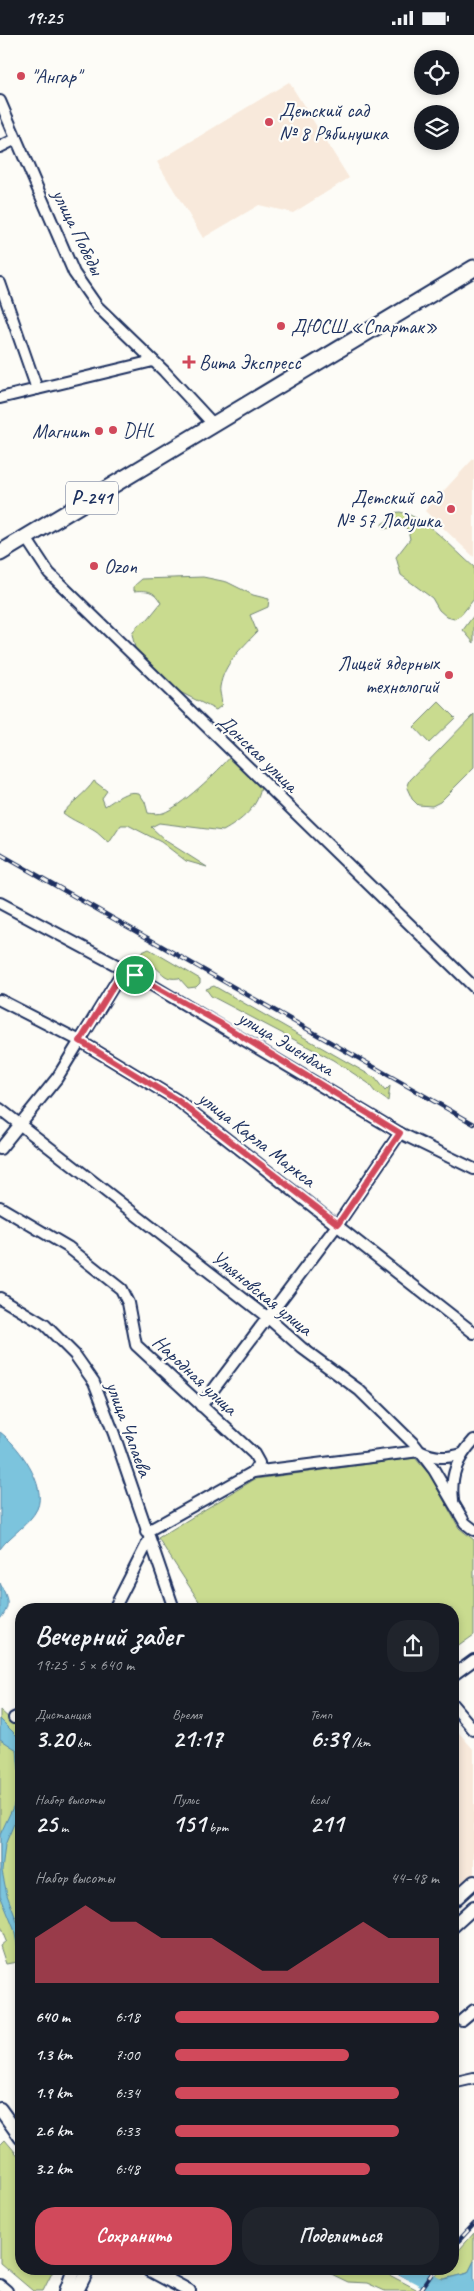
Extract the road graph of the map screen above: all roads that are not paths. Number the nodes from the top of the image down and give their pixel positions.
1 (0, 101) edge
2 (16, 139) junction
3 (0, 147) edge
4 (474, 268) edge
5 (0, 283) edge
6 (153, 361) junction
7 (37, 389) junction
8 (0, 398) edge
9 (214, 425) junction
10 (26, 538) junction
11 (0, 553) edge
12 (0, 903) edge
13 (124, 969) junction
14 (474, 987) edge
15 (0, 1000) edge
16 (80, 1041) junction
17 (0, 1109) edge
18 (19, 1124) junction
19 (400, 1133) junction
20 (0, 1149) edge
21 (474, 1169) edge
22 (0, 1207) edge
23 (338, 1224) junction
24 (0, 1297) edge
25 (267, 1317) junction
26 (474, 1333) edge
27 (201, 1406) junction
28 (474, 1440) edge
29 (419, 1451) junction
30 (462, 1454) junction
31 (253, 1472) junction
32 (453, 1504) junction
33 (474, 1530) edge
34 (148, 1536) junction
35 (117, 1603) edge
36 (172, 1603) edge
37 (474, 1660) edge
38 (459, 1671) edge
39 (459, 1712) edge
40 (474, 1730) edge
41 (474, 1882) edge
42 (459, 1896) edge
43 (474, 1907) edge
44 (459, 1921) edge
45 (474, 2010) edge
46 (462, 2020) dead end
47 (474, 2078) edge
48 (459, 2081) edge
49 (0, 2109) edge
50 (15, 2130) edge
51 (72, 2275) edge
52 (85, 2275) edge
53 (159, 2275) edge
54 (0, 2285) edge
55 (7, 2291) edge
56 (66, 2291) edge
57 (77, 2291) edge
58 (189, 2291) edge

1 - 2 street, улица Победы
2 - 3 street
2 - 6 street, улица Победы
4 - 9 highway, Р-241
5 - 7 street
6 - 7 street
6 - 9 street, улица Победы
7 - 8 street
9 - 10 highway, Р-241
10 - 11 highway, Р-241
10 - 14 street, Донская улица
12 - 13 street, улица Эшенбаха
13 - 16 street
13 - 19 street, улица Эшенбаха
15 - 16 street, улица Карла Маркса
16 - 18 street
16 - 23 street, улица Карла Маркса
17 - 18 street, Ульяновская улица
18 - 20 street
18 - 25 street, Ульяновская улица
19 - 21 street, улица Эшенбаха
19 - 23 street
22 - 27 street, Народная улица
23 - 25 street
23 - 26 street, улица Карла Маркса
24 - 34 street, улица Чапаева
25 - 27 street
25 - 29 street, Ульяновская улица
27 - 31 street, Народная улица
28 - 30 street
29 - 30 street
29 - 31 street
29 - 32 street, Ульяновская улица
30 - 32 street
31 - 34 street
32 - 33 street, Ульяновская улица
34 - 35 street
34 - 36 street, улица Чапаева
37 - 38 street
39 - 40 street
41 - 42 main road
43 - 44 main road
45 - 46 street
47 - 48 street
49 - 50 main road
51 - 56 main road
52 - 57 main road
53 - 58 main road
54 - 55 street

